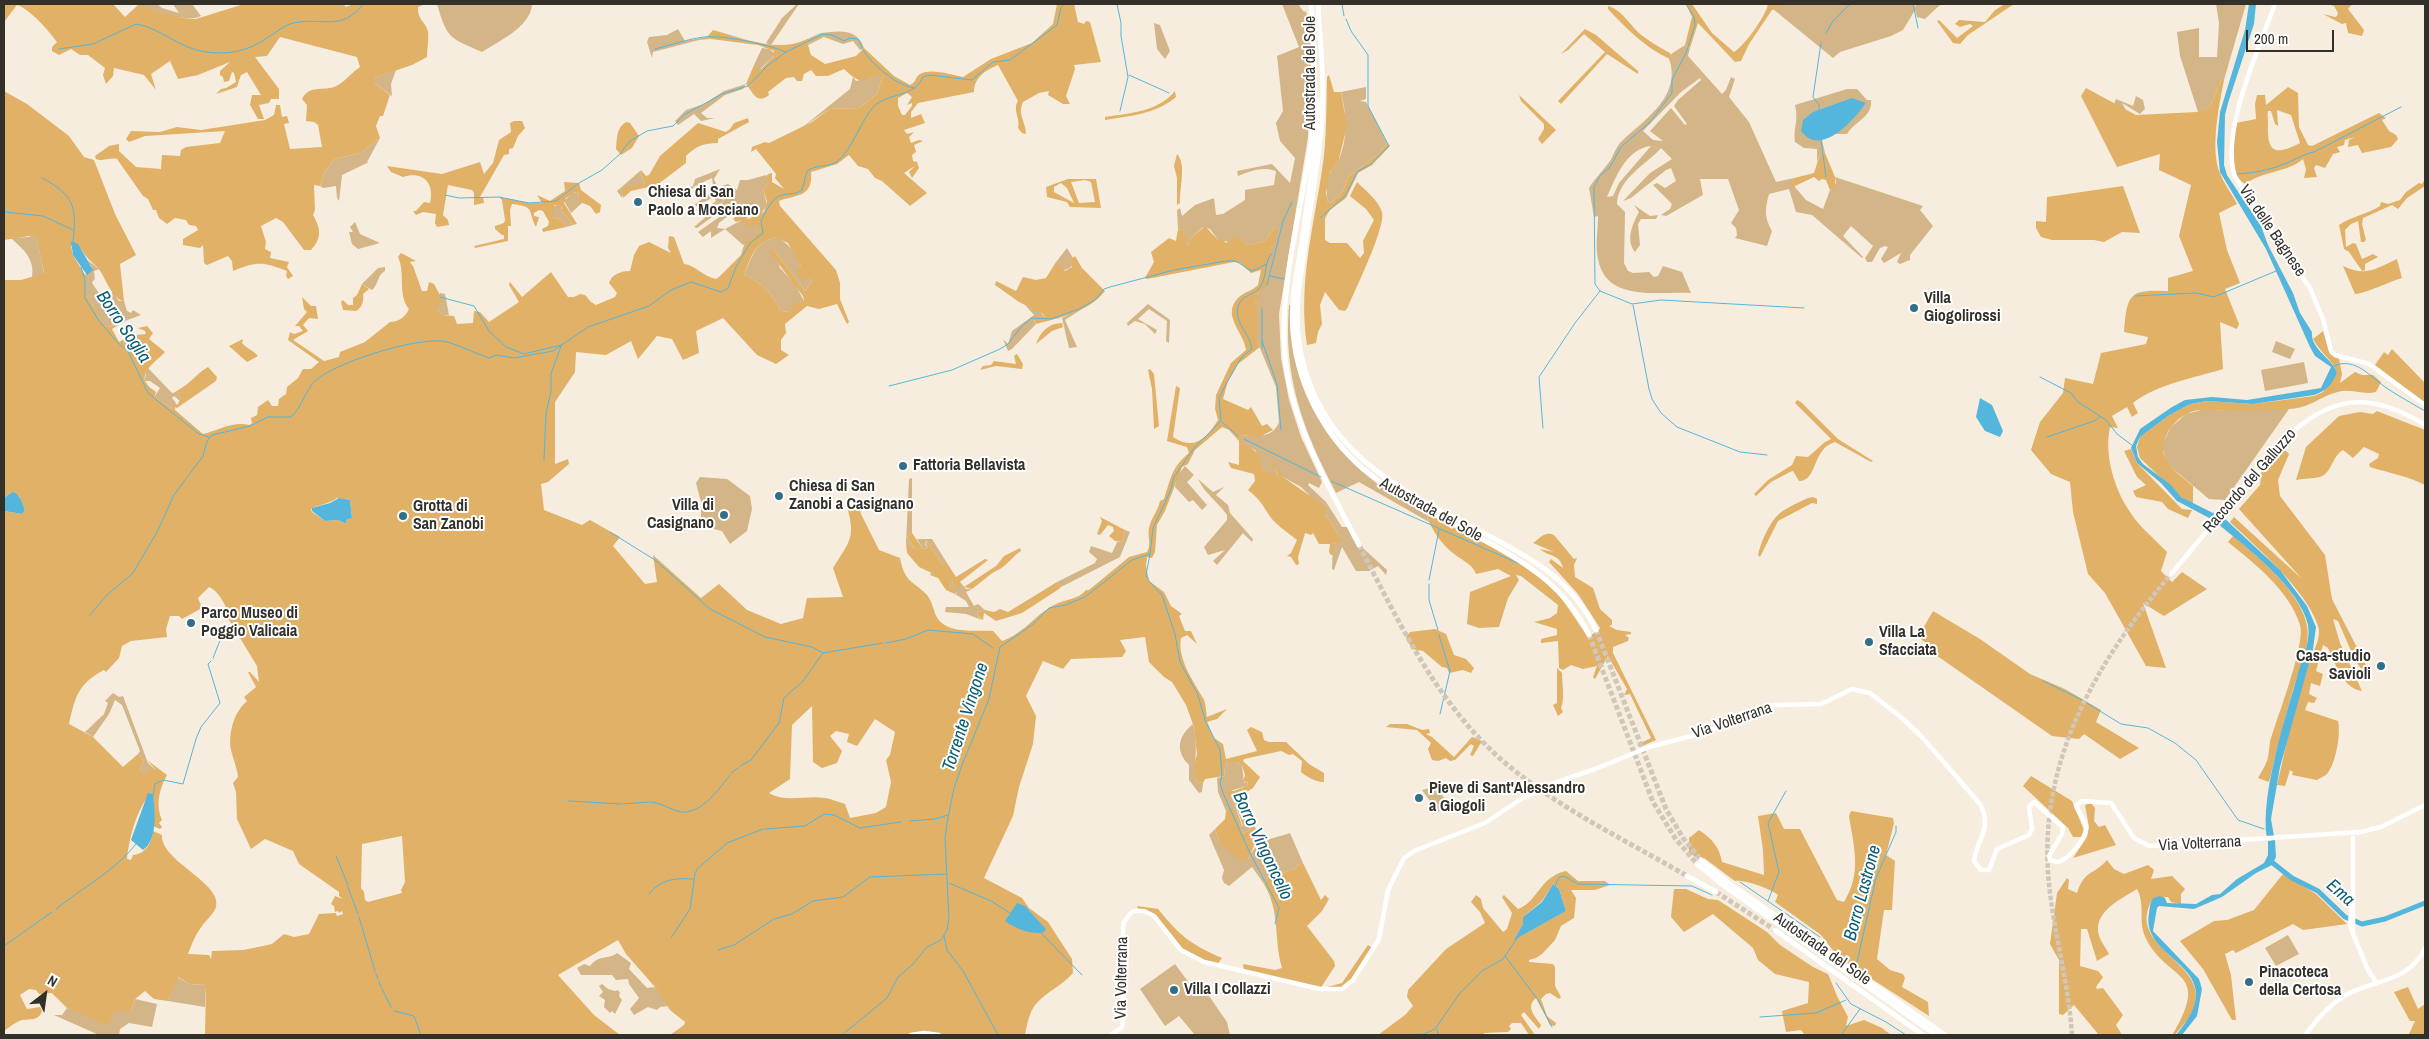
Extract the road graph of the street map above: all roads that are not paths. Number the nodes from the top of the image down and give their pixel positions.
1 (1311, 4) edge
2 (1318, 4) edge
3 (2275, 4) edge
4 (1321, 67) junction
5 (2425, 405) edge
6 (2425, 425) edge
7 (1359, 545) tunnel mouth
8 (2171, 574) tunnel mouth
9 (1596, 630) tunnel mouth
10 (1588, 635) tunnel mouth
11 (2425, 806) edge
12 (2351, 834) junction
13 (1687, 876) tunnel mouth
14 (1716, 892) tunnel mouth
15 (1775, 930) tunnel mouth
16 (2425, 948) edge
17 (2370, 976) junction
18 (2377, 984) junction
19 (2365, 988) junction
20 (911, 1035) edge
21 (939, 1035) edge
22 (1111, 1035) edge
23 (1923, 1035) edge
24 (1936, 1035) edge
25 (1945, 1035) edge
26 (2305, 1035) edge

1 - 7 highway, Autostrada del Sole
2 - 4 highway, Autostrada del Sole
3 - 5 main road, Via delle Bagnese
4 - 9 highway, Autostrada del Sole
4 - 10 highway, Autostrada del Sole
6 - 8 main road, Raccordo del Galluzzo
11 - 12 main road
12 - 17 main road
12 - 22 main road, Via Volterrana
13 - 14 highway
15 - 23 highway, Autostrada del Sole
16 - 18 main road
17 - 18 main road
17 - 19 main road
18 - 19 main road
19 - 26 main road
20 - 21 main road
24 - 25 highway, Autostrada del Sole

